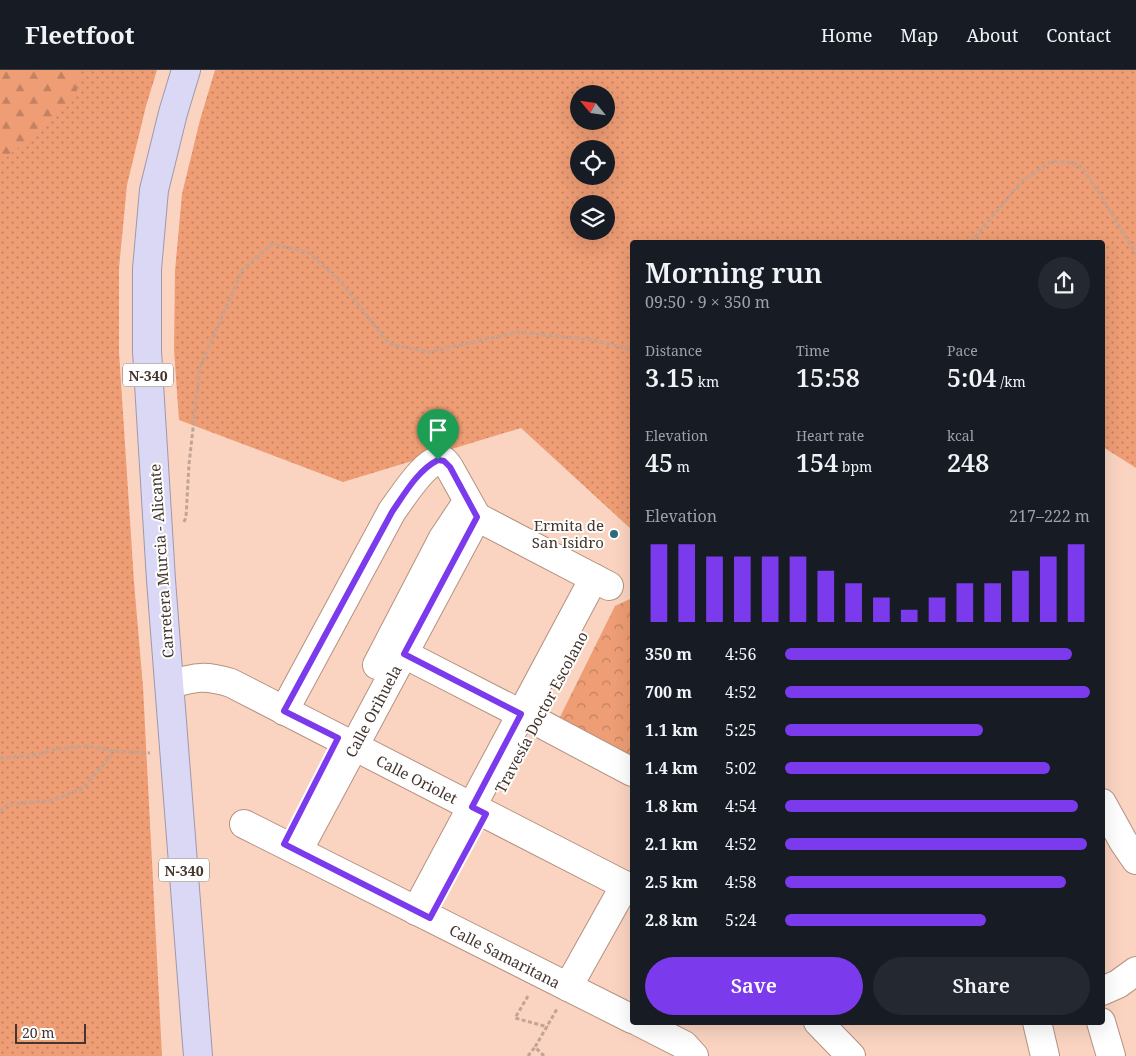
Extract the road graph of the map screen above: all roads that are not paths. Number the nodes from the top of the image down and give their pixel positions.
1 (186, 70) edge
2 (472, 510) junction
3 (612, 582) edge
4 (404, 654) junction
5 (170, 684) junction
6 (284, 711) junction
7 (529, 718) junction
8 (346, 742) junction
9 (630, 771) edge
10 (1105, 808) edge
11 (479, 810) junction
12 (244, 824) dead end
13 (291, 847) junction
14 (1136, 860) edge
15 (628, 887) edge
16 (423, 914) junction
17 (1136, 971) edge
18 (568, 987) junction
19 (1105, 990) edge
20 (630, 1018) edge
21 (645, 1025) edge
22 (820, 1025) edge
23 (1038, 1025) edge
24 (1102, 1025) edge
25 (839, 1052) edge
26 (198, 1056) edge
27 (694, 1056) edge
28 (1045, 1056) edge
29 (1112, 1056) edge

1 - 5 highway, Carretera Murcia - Alicante / N-340
2 - 3 street
2 - 4 street, Calle Orihuela
2 - 6 street
2 - 8 street
3 - 7 street, Travesía Doctor Escolano
4 - 7 street
4 - 8 street, Calle Orihuela
5 - 6 street, Calle Oriolet
5 - 26 highway, Carretera Murcia - Alicante / N-340
6 - 8 street, Calle Oriolet
7 - 9 street
7 - 11 street, Travesía Doctor Escolano
8 - 11 street, Calle Oriolet
8 - 13 street, Calle Orihuela
10 - 14 street
11 - 15 street, Calle Oriolet
11 - 16 street, Travesía Doctor Escolano
12 - 13 street, Calle Samaritana
13 - 16 street, Calle Samaritana
15 - 18 street
16 - 18 street, Calle Samaritana
17 - 19 street
18 - 20 street, Calle Samaritana
21 - 27 street
22 - 25 street
23 - 28 street
24 - 29 street

